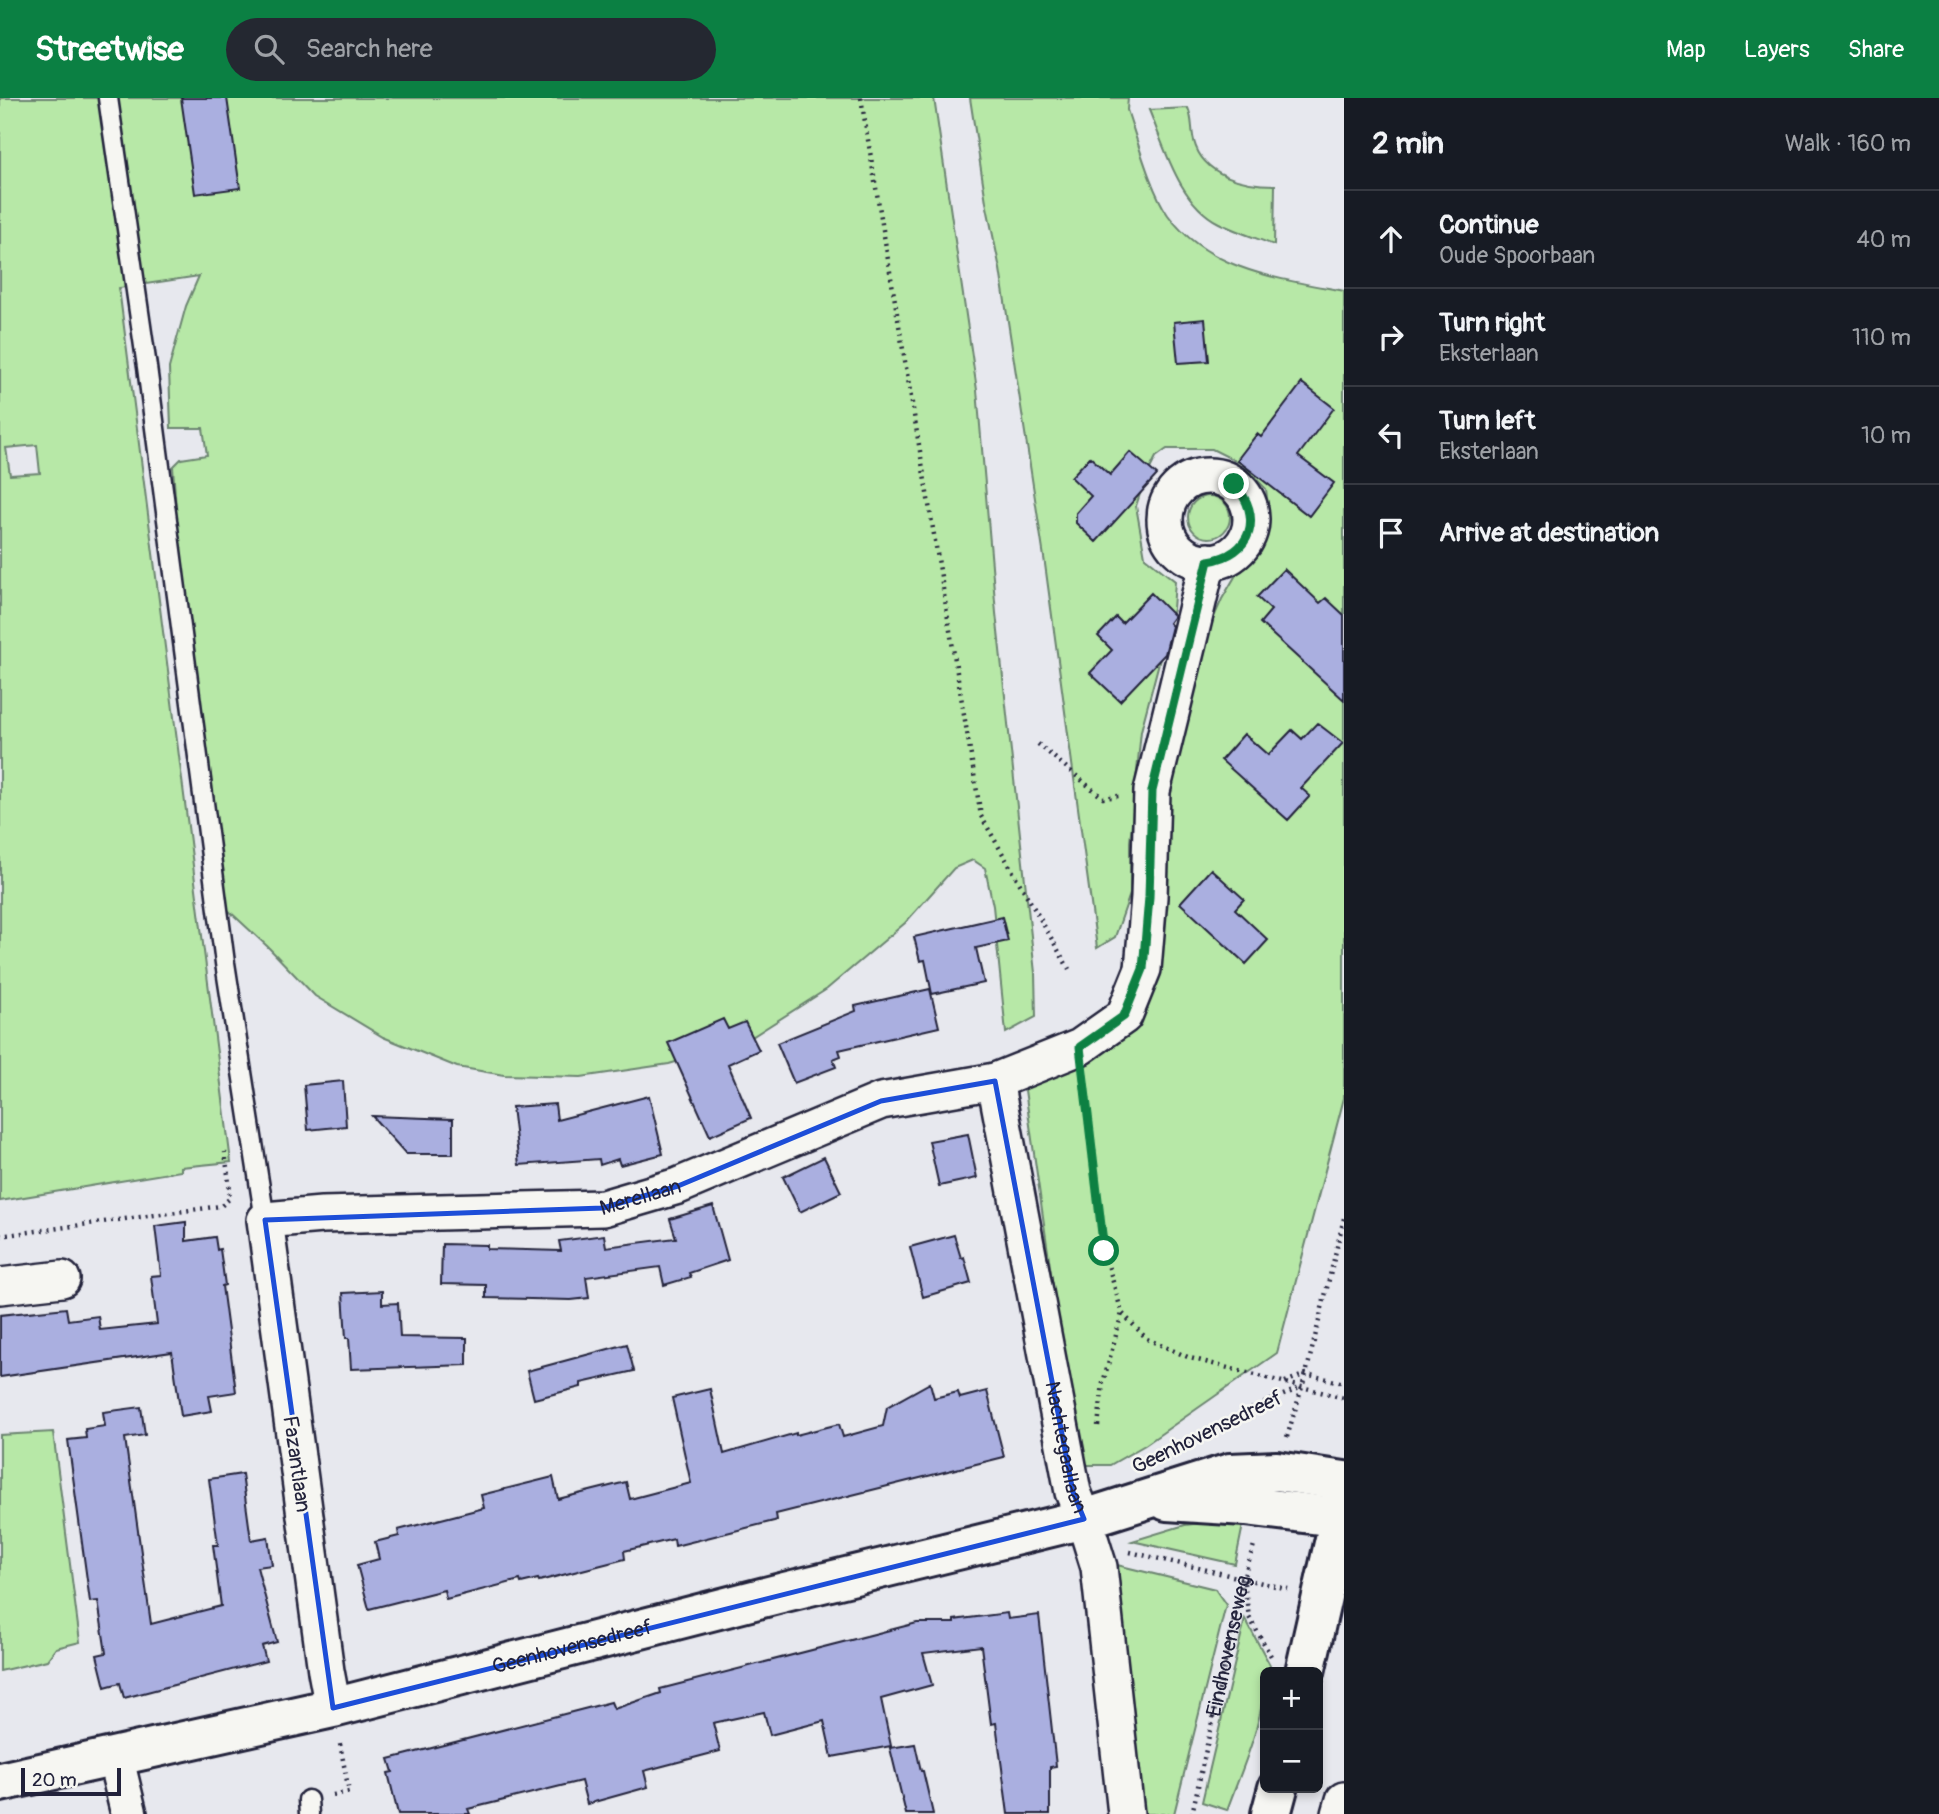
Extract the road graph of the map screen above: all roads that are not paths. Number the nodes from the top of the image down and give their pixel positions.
1 (108, 98) edge
2 (1208, 561) dead end
3 (995, 1081) junction
4 (265, 1220) junction
5 (62, 1279) dead end
6 (0, 1286) edge
7 (1343, 1504) edge
8 (1087, 1530) junction
9 (1289, 1667) edge
10 (336, 1721) junction
11 (115, 1756) junction
12 (0, 1782) edge
13 (1277, 1793) edge
14 (1344, 1800) edge
15 (129, 1814) edge
16 (1126, 1814) edge
17 (1271, 1814) edge
18 (1340, 1814) edge

1 - 4 lane
2 - 3 street, Merellaan
3 - 4 street, Merellaan
3 - 8 street, Nachtegaallaan
4 - 10 street, Fazantlaan
5 - 6 street
7 - 8 street, Geenhovensedreef
7 - 9 street
8 - 10 street, Geenhovensedreef
8 - 16 street, Nachtegaallaan
10 - 11 street, Geenhovensedreef
11 - 12 street, Geenhovensedreef
11 - 15 street
13 - 17 street
14 - 18 street

